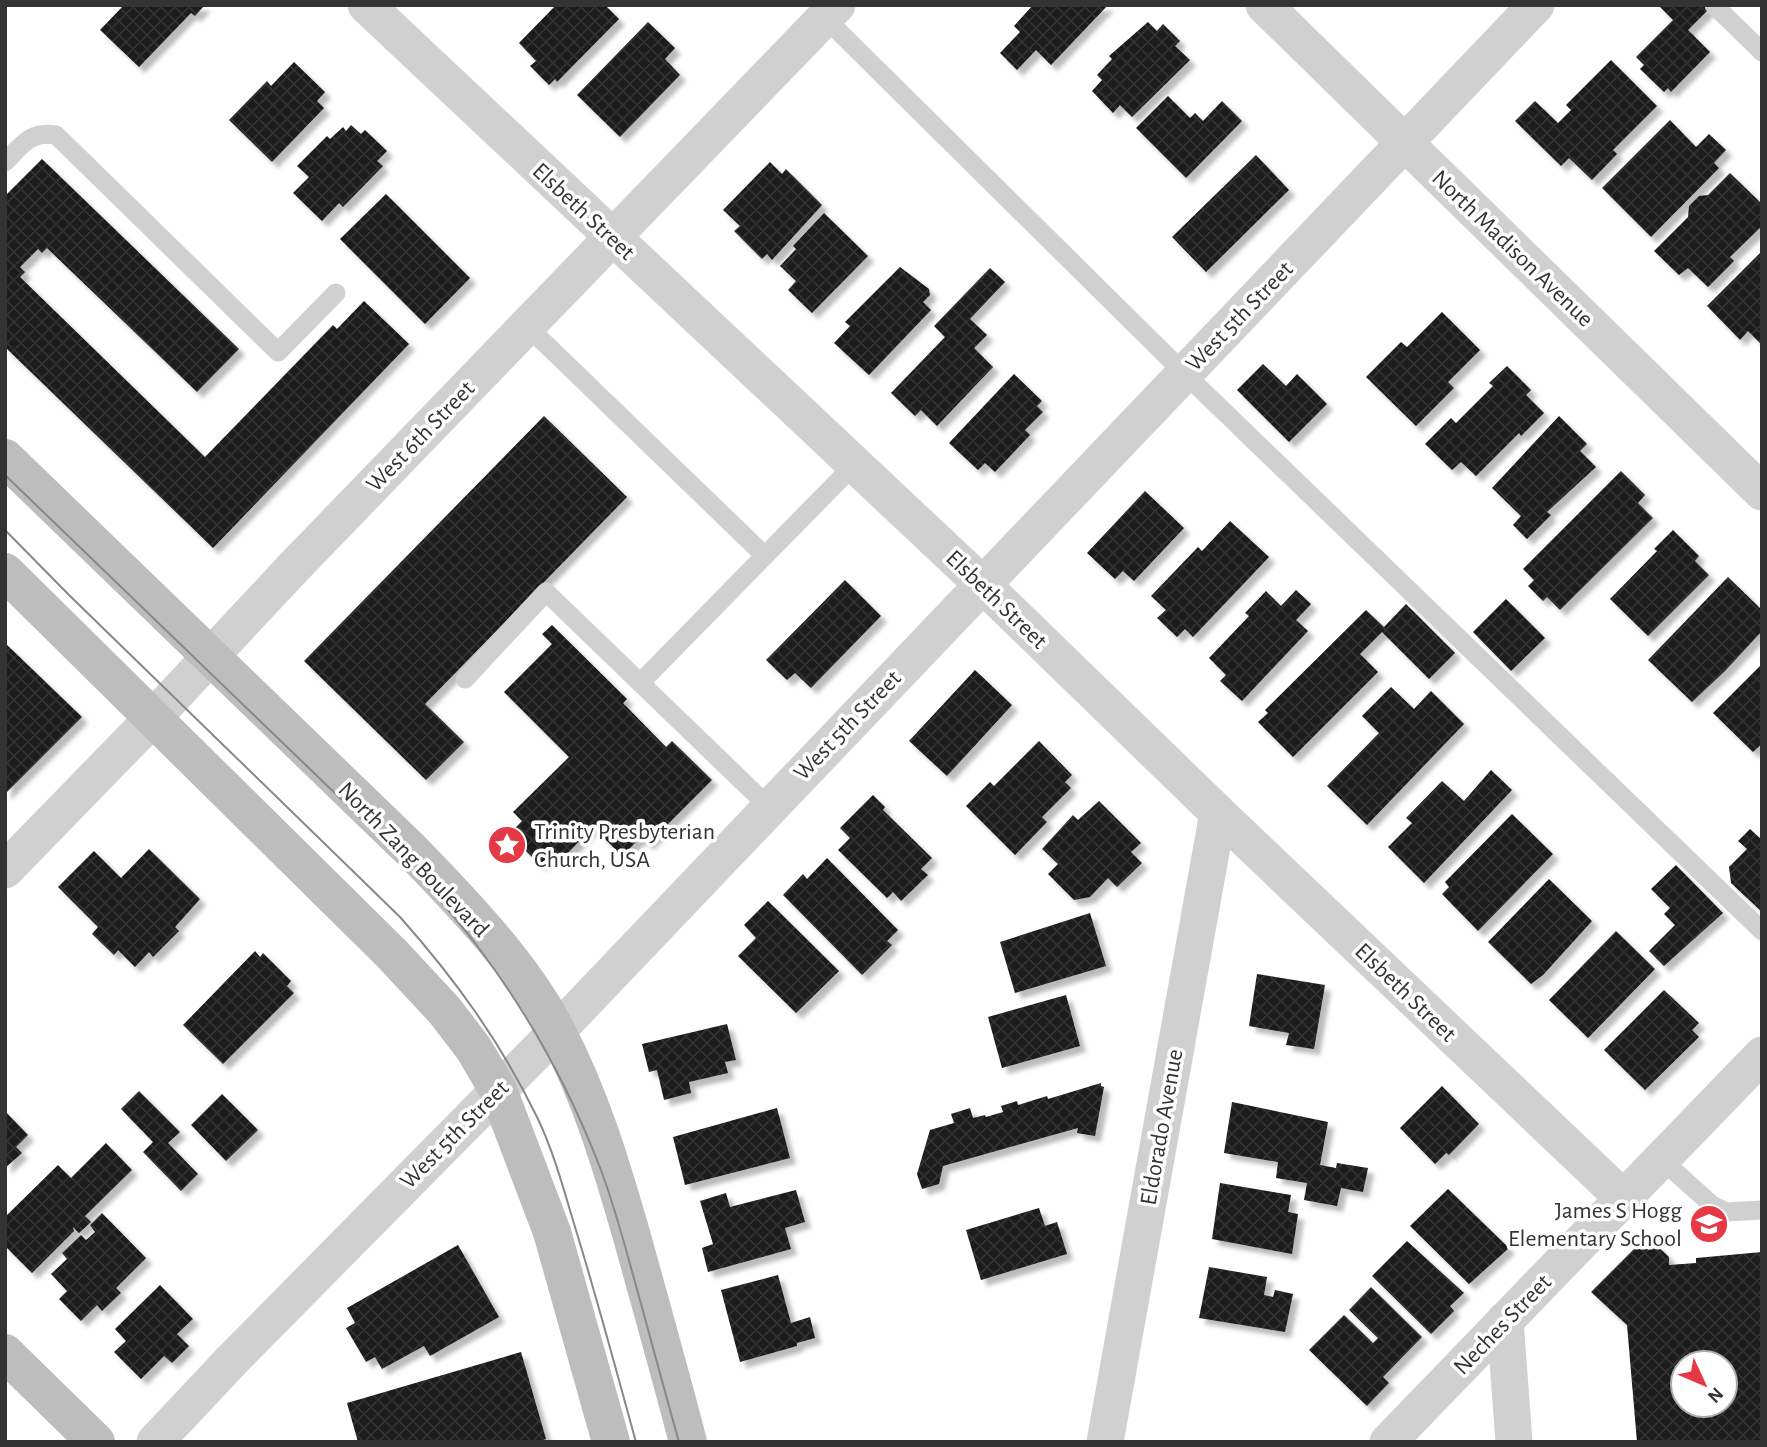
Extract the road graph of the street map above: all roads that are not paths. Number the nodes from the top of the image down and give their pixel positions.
1 (366, 5) edge
2 (1264, 5) edge
3 (1536, 5) edge
4 (1714, 5) edge
5 (824, 10) edge
6 (1762, 52) edge
7 (1405, 142) junction
8 (5, 162) edge
9 (613, 237) junction
10 (336, 293) dead end
11 (527, 326) junction
12 (1184, 373) junction
13 (5, 457) edge
14 (854, 465) junction
15 (1762, 492) edge
16 (765, 556) junction
17 (5, 572) edge
18 (982, 584) junction
19 (211, 656) junction
20 (465, 679) dead end
21 (640, 682) junction
22 (152, 719) junction
23 (769, 807) junction
24 (1218, 813) junction
25 (5, 870) edge
26 (1762, 931) edge
27 (557, 1031) junction
28 (1762, 1055) edge
29 (498, 1090) junction
30 (1661, 1159) junction
31 (1623, 1198) junction
32 (1762, 1210) edge
33 (1505, 1320) junction
34 (5, 1353) edge
35 (96, 1442) edge
36 (155, 1442) edge
37 (611, 1442) edge
38 (688, 1442) edge
39 (1105, 1442) edge
40 (1388, 1442) edge
41 (1514, 1442) edge

1 - 9 street, Elsbeth Street
2 - 7 street, North Madison Avenue
3 - 7 street, West 5th Street
4 - 6 lane
5 - 9 street, West 6th Street
5 - 12 lane
7 - 12 street, West 5th Street
7 - 15 street, North Madison Avenue
8 - 10 lane
9 - 11 street, West 6th Street
9 - 14 street, Elsbeth Street
11 - 16 lane
11 - 19 street, West 6th Street
12 - 18 street, West 5th Street
12 - 26 lane
13 - 19 main road, North Zang Boulevard
14 - 16 lane
14 - 18 street, Elsbeth Street
16 - 21 lane
17 - 22 main road
18 - 23 street, West 5th Street
18 - 24 street, Elsbeth Street
19 - 22 street, West 6th Street
19 - 27 main road, North Zang Boulevard
20 - 21 lane
21 - 23 lane
22 - 25 street, West 6th Street
22 - 29 main road
23 - 27 street, West 5th Street
24 - 31 street, Elsbeth Street
24 - 39 street, Eldorado Avenue
27 - 29 street, West 5th Street
27 - 38 main road, North Zang Boulevard
28 - 30 street, Neches Street
29 - 36 street, West 5th Street
29 - 37 main road
30 - 31 street, Neches Street
30 - 32 lane
31 - 33 street, Neches Street
33 - 40 street, Neches Street
33 - 41 street
34 - 35 main road

